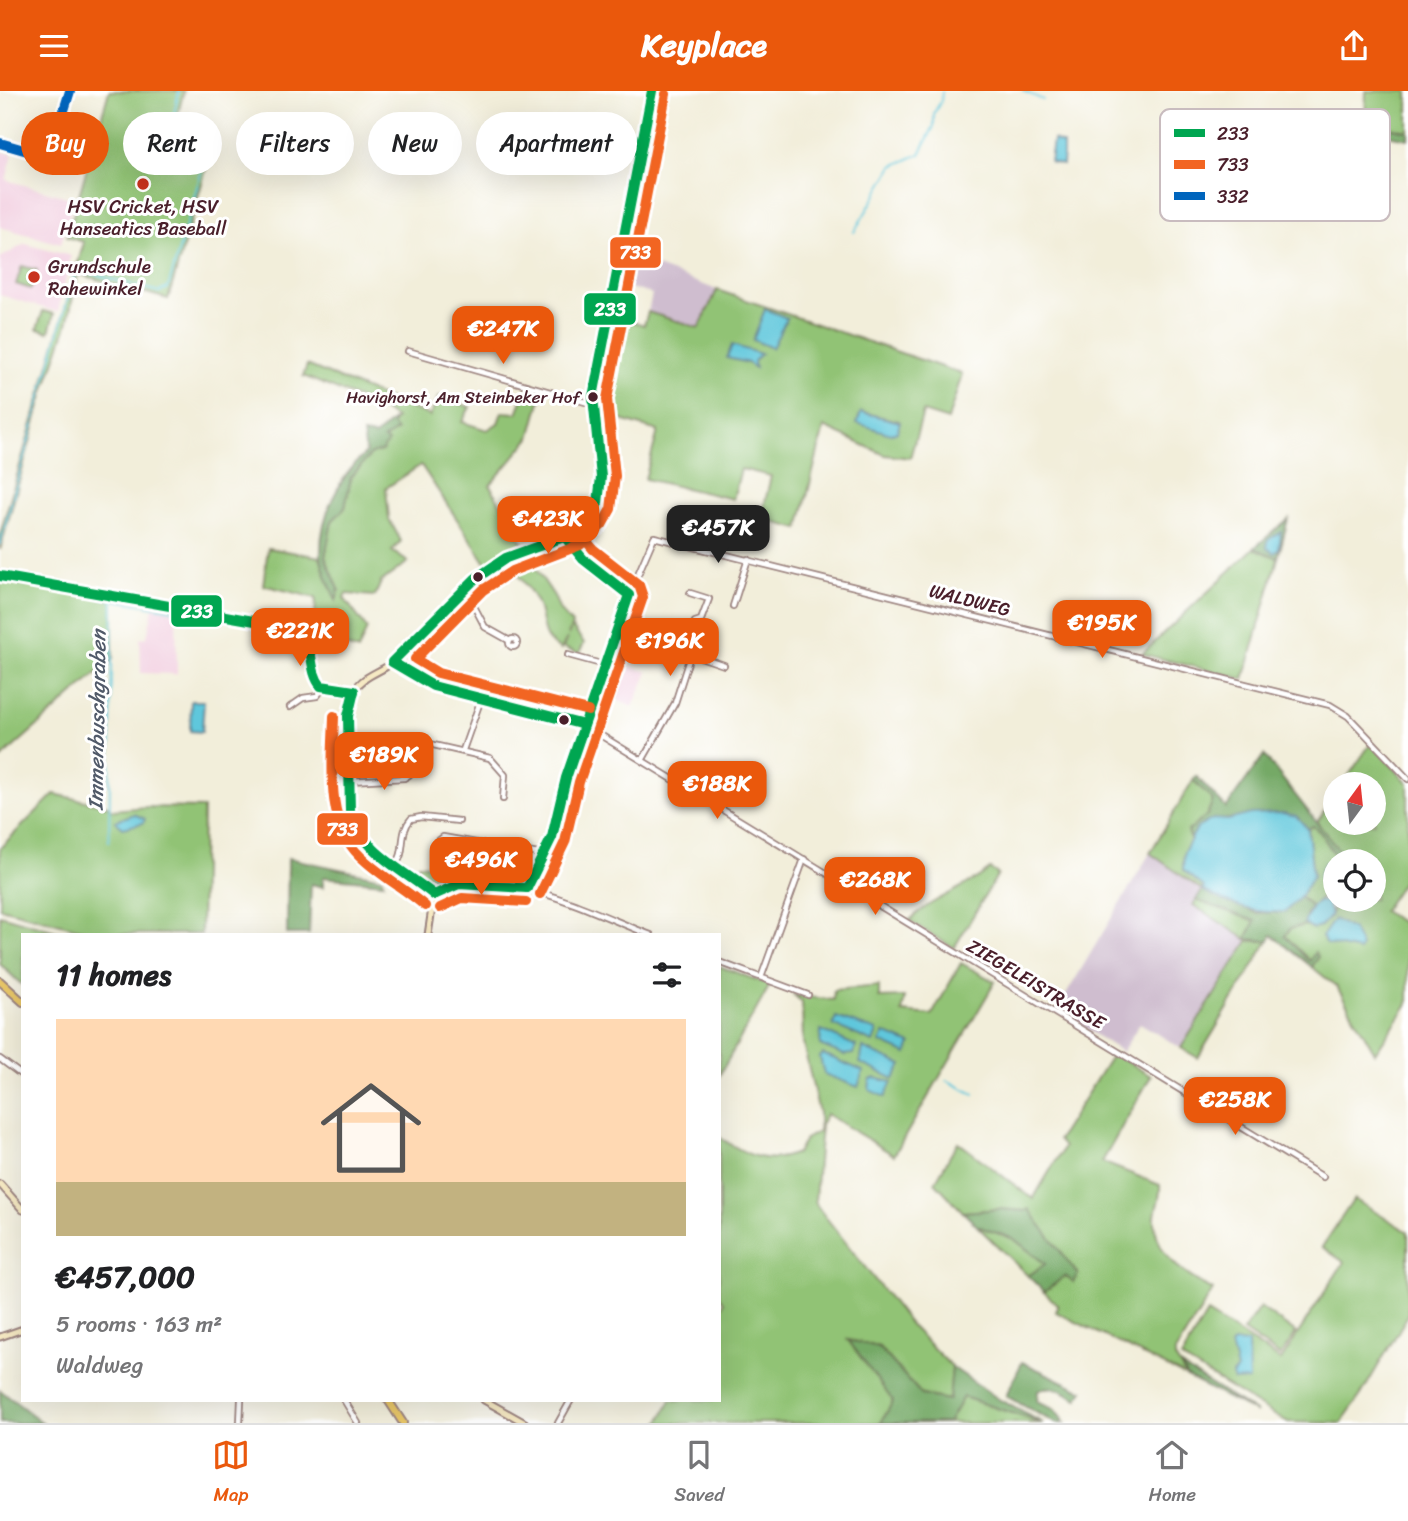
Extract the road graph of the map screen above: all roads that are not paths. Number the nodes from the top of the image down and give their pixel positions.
1 (70, 91) edge
2 (652, 91) edge
3 (0, 143) edge
4 (408, 351) dead end
5 (592, 404) junction
6 (565, 537) junction
7 (748, 559) junction
8 (0, 576) edge
9 (465, 589) junction
10 (690, 593) dead end
11 (629, 595) junction
12 (733, 606) dead end
13 (618, 629) junction
14 (510, 641) dead end
15 (691, 654) junction
16 (568, 655) dead end
17 (392, 662) junction
18 (606, 665) junction
19 (724, 665) dead end
20 (324, 688) junction
21 (354, 691) junction
22 (481, 699) junction
23 (290, 707) dead end
24 (584, 725) junction
25 (416, 741) dead end
26 (463, 750) junction
27 (642, 759) junction
28 (409, 775) dead end
29 (1408, 779) edge
30 (349, 781) junction
31 (503, 799) dead end
32 (459, 821) dead end
33 (544, 855) junction
34 (435, 857) junction
35 (804, 859) junction
36 (434, 865) dead end
37 (395, 866) junction
38 (499, 885) junction
39 (527, 888) junction
40 (434, 895) junction
41 (428, 933) edge
42 (647, 933) edge
43 (721, 963) edge
44 (762, 975) junction
45 (0, 981) edge
46 (807, 995) dead end
47 (21, 1000) edge
48 (0, 1059) edge
49 (21, 1075) edge
50 (1323, 1177) dead end
51 (0, 1184) edge
52 (21, 1208) edge
53 (21, 1330) edge
54 (1, 1335) edge
55 (241, 1402) edge
56 (345, 1402) edge
57 (389, 1402) edge
58 (488, 1402) edge
59 (570, 1402) edge
60 (240, 1423) edge
61 (358, 1423) edge
62 (403, 1423) edge
63 (525, 1423) edge
64 (558, 1423) edge

1 - 3 street
2 - 5 street
4 - 5 street
5 - 6 street
6 - 9 street
6 - 11 street
7 - 11 street, WALDWEG
7 - 12 street
7 - 29 street, WALDWEG
8 - 20 street
9 - 14 street
9 - 17 street
10 - 15 street
11 - 13 street
13 - 15 street
13 - 18 street
15 - 19 street
15 - 27 street
16 - 18 street
17 - 21 street
17 - 22 street, ZIEGELEISTRASSE
18 - 24 street
20 - 21 street
20 - 23 street
21 - 30 street
22 - 24 street, ZIEGELEISTRASSE
22 - 26 street
24 - 27 street, ZIEGELEISTRASSE
24 - 33 street
25 - 26 street
26 - 31 street
27 - 35 street, ZIEGELEISTRASSE
28 - 30 street
30 - 37 street
32 - 37 street
33 - 34 street
33 - 39 street
34 - 36 street
34 - 38 street
35 - 44 street
35 - 50 street, ZIEGELEISTRASSE
37 - 40 street
38 - 39 street
38 - 40 street
39 - 42 street
40 - 41 street
43 - 44 street
44 - 46 street
45 - 47 main road
48 - 49 street
51 - 52 street
53 - 54 street
55 - 60 street
56 - 61 street
57 - 62 main road
58 - 63 street
59 - 64 street

